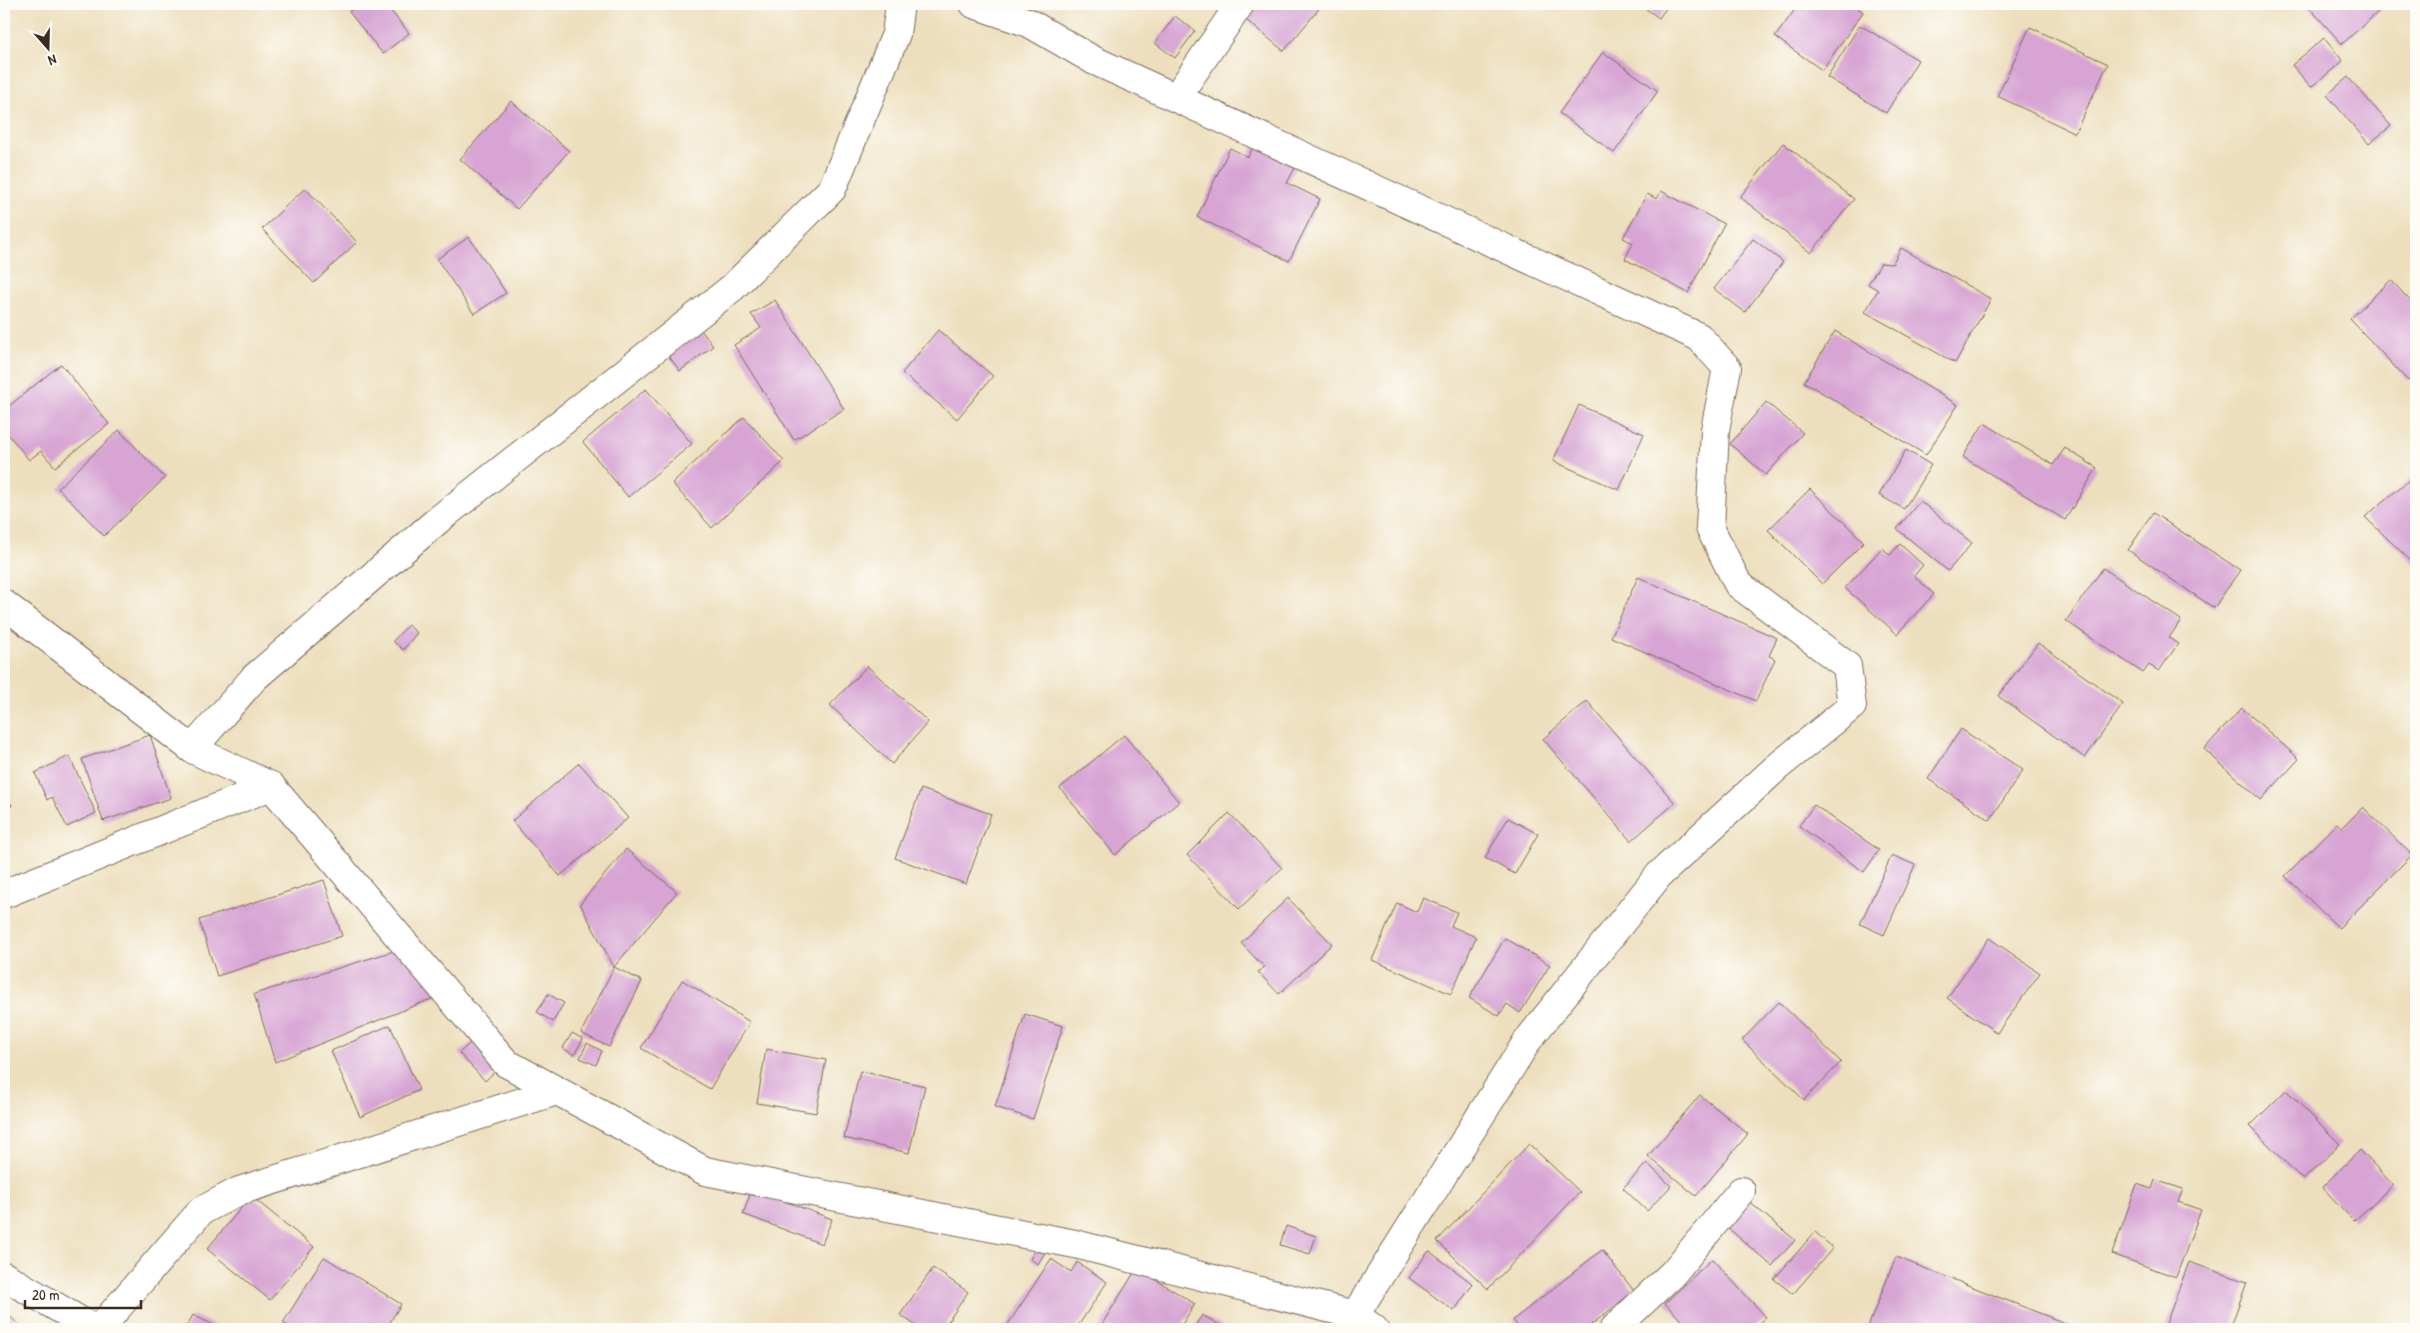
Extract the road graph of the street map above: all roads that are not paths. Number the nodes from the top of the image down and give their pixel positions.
1 (900, 4) edge
2 (974, 4) edge
3 (1240, 4) edge
4 (1176, 98) junction
5 (4, 604) edge
6 (192, 749) junction
7 (271, 786) junction
8 (4, 894) edge
9 (557, 1091) junction
10 (1741, 1191) dead end
11 (4, 1276) edge
12 (1364, 1322) edge
13 (94, 1329) edge
14 (99, 1329) edge
15 (1614, 1329) edge

1 - 6 street
2 - 4 street
3 - 4 street
4 - 12 street
5 - 6 street
6 - 7 street
7 - 8 street
7 - 9 street
9 - 12 street
9 - 14 street
10 - 15 street
11 - 13 street

